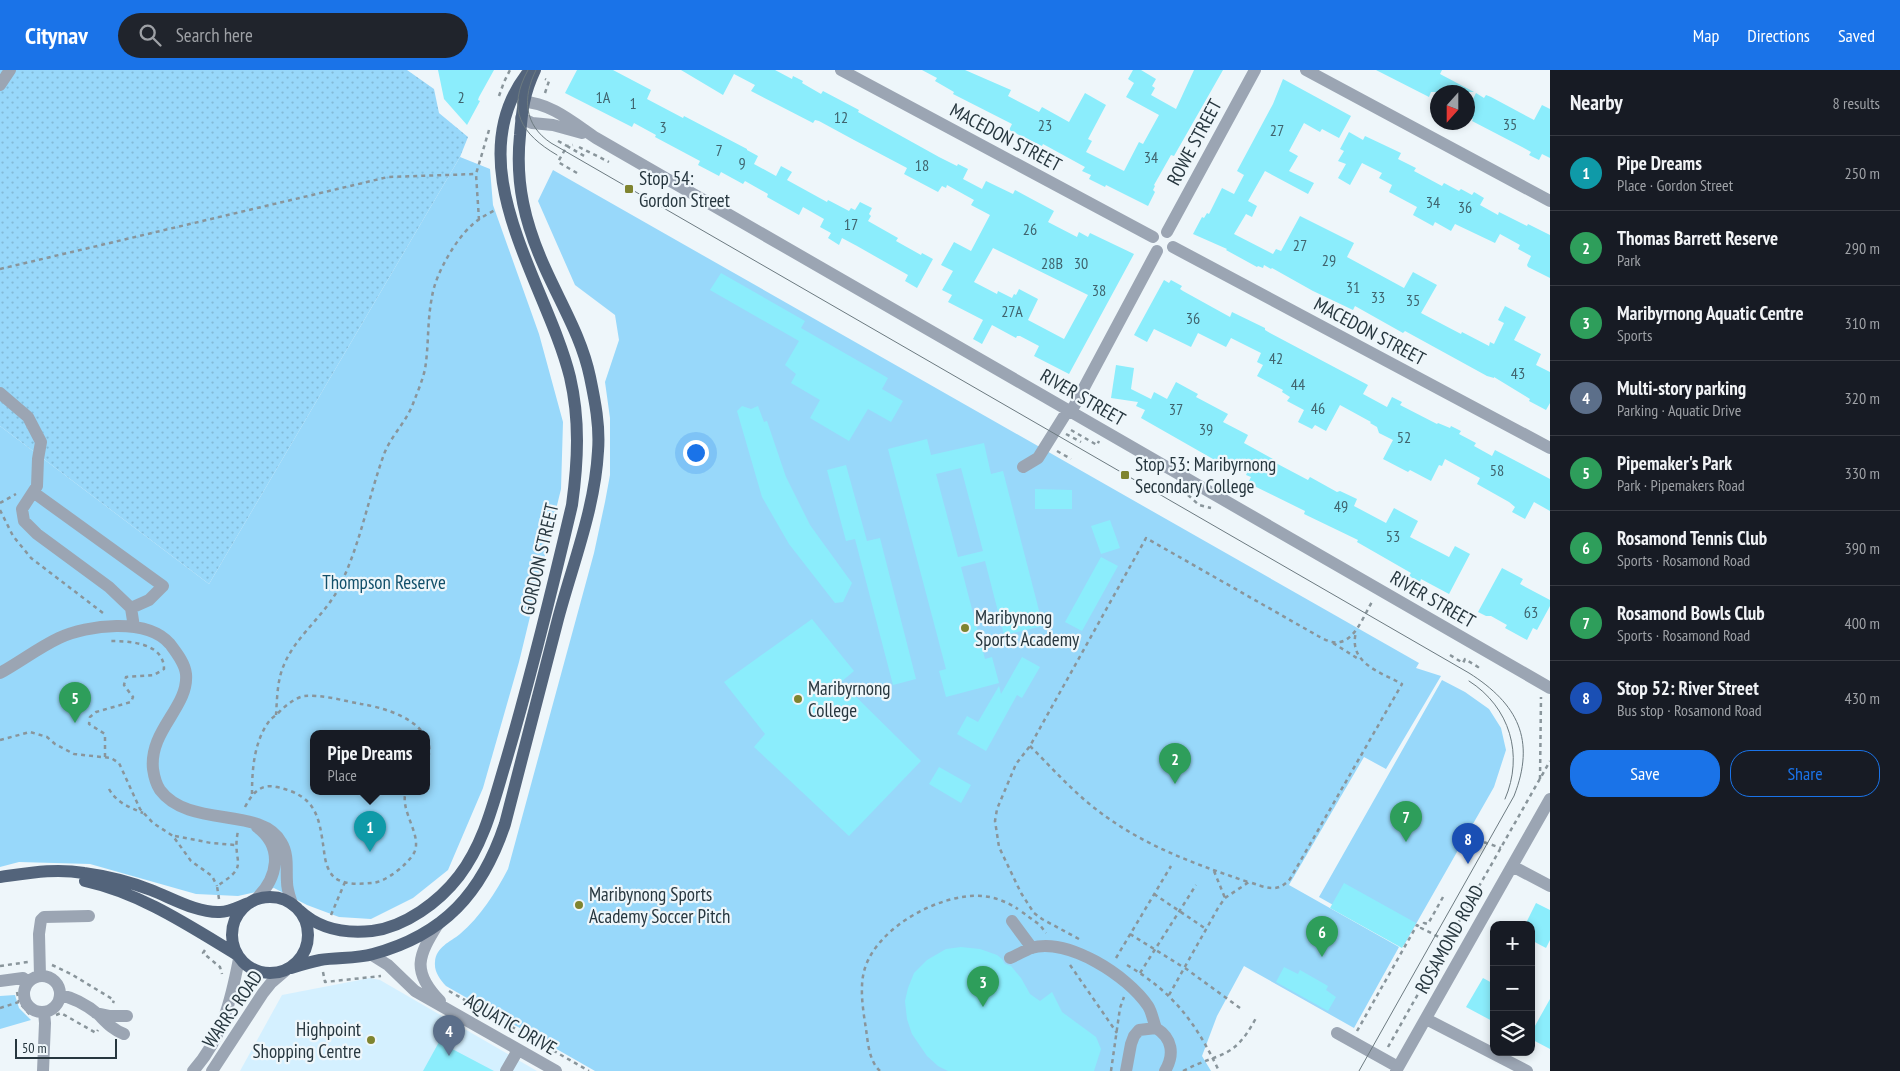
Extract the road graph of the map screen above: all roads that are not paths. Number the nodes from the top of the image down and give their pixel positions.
1 (10, 70) edge
2 (530, 70) edge
3 (535, 70) edge
4 (841, 70) edge
5 (1254, 70) edge
6 (1306, 70) edge
7 (0, 85) edge
8 (523, 102) junction
9 (509, 107) junction
10 (521, 118) junction
11 (596, 138) junction
12 (1550, 201) edge
13 (1167, 232) junction
14 (1153, 237) junction
15 (1173, 247) junction
16 (1157, 251) junction
17 (580, 342) junction
18 (567, 368) junction
19 (0, 393) edge
20 (1070, 411) junction
21 (1550, 448) edge
22 (1023, 467) dead end
23 (33, 492) junction
24 (131, 608) junction
25 (134, 627) junction
26 (0, 673) edge
27 (1545, 686) edge
28 (1550, 799) edge
29 (244, 821) junction
30 (1512, 866) junction
31 (2, 877) edge
32 (1550, 886) edge
33 (253, 901) junction
34 (296, 907) junction
35 (89, 916) dead end
36 (1012, 922) dead end
37 (438, 924) junction
38 (1032, 948) junction
39 (372, 955) junction
40 (237, 956) junction
41 (1010, 958) dead end
42 (288, 969) junction
43 (40, 976) junction
44 (0, 981) edge
45 (28, 982) junction
46 (60, 995) junction
47 (447, 1009) junction
48 (96, 1013) junction
49 (127, 1016) dead end
50 (44, 1017) junction
51 (1426, 1019) junction
52 (1156, 1028) junction
53 (1337, 1033) dead end
54 (124, 1034) dead end
55 (518, 1050) junction
56 (222, 1058) junction
57 (1397, 1069) edge
58 (43, 1071) edge
59 (193, 1071) edge
60 (212, 1071) edge
61 (220, 1071) edge
62 (506, 1071) edge
63 (556, 1071) edge
64 (1126, 1071) edge
65 (1165, 1071) edge
66 (1527, 1071) edge

1 - 7 street
2 - 9 main road, GORDON STREET
3 - 8 main road
4 - 14 street, MACEDON STREET
5 - 13 street, ROWE STREET
6 - 12 street
8 - 9 main road
8 - 10 main road, GORDON STREET
8 - 11 street, RIVER STREET
9 - 10 main road
9 - 18 main road, GORDON STREET
10 - 11 street, RIVER STREET
10 - 17 main road, GORDON STREET
11 - 20 street, RIVER STREET
13 - 14 street
13 - 15 street
14 - 16 street
15 - 16 street
15 - 21 street, MACEDON STREET
16 - 20 street
17 - 18 main road
17 - 37 main road, GORDON STREET
18 - 34 main road, GORDON STREET
19 - 23 street
20 - 22 street
20 - 27 street, RIVER STREET
23 - 24 street
23 - 24 street
24 - 25 street
25 - 26 street
25 - 29 street
28 - 30 street, ROSAMOND ROAD
29 - 33 street
29 - 34 street
30 - 32 street
30 - 51 street, ROSAMOND ROAD
31 - 33 main road
31 - 40 main road
33 - 34 main road
33 - 40 main road
34 - 42 main road
35 - 43 street
36 - 38 street
37 - 39 main road, GORDON STREET
37 - 47 street, AQUATIC DRIVE
38 - 41 street
38 - 52 street
39 - 42 main road, GORDON STREET
39 - 47 street, AQUATIC DRIVE
40 - 42 main road
40 - 59 street, WARRS ROAD
42 - 56 street, WARRS ROAD
43 - 45 street
43 - 46 street
44 - 45 street
45 - 50 street
46 - 48 street
46 - 50 street
47 - 55 street, AQUATIC DRIVE
48 - 49 street
48 - 54 street
50 - 58 street
51 - 57 street, ROSAMOND ROAD
51 - 66 street
52 - 64 street
52 - 65 street
53 - 57 street
55 - 62 street
55 - 63 street, AQUATIC DRIVE
56 - 60 street, WARRS ROAD
56 - 61 street

